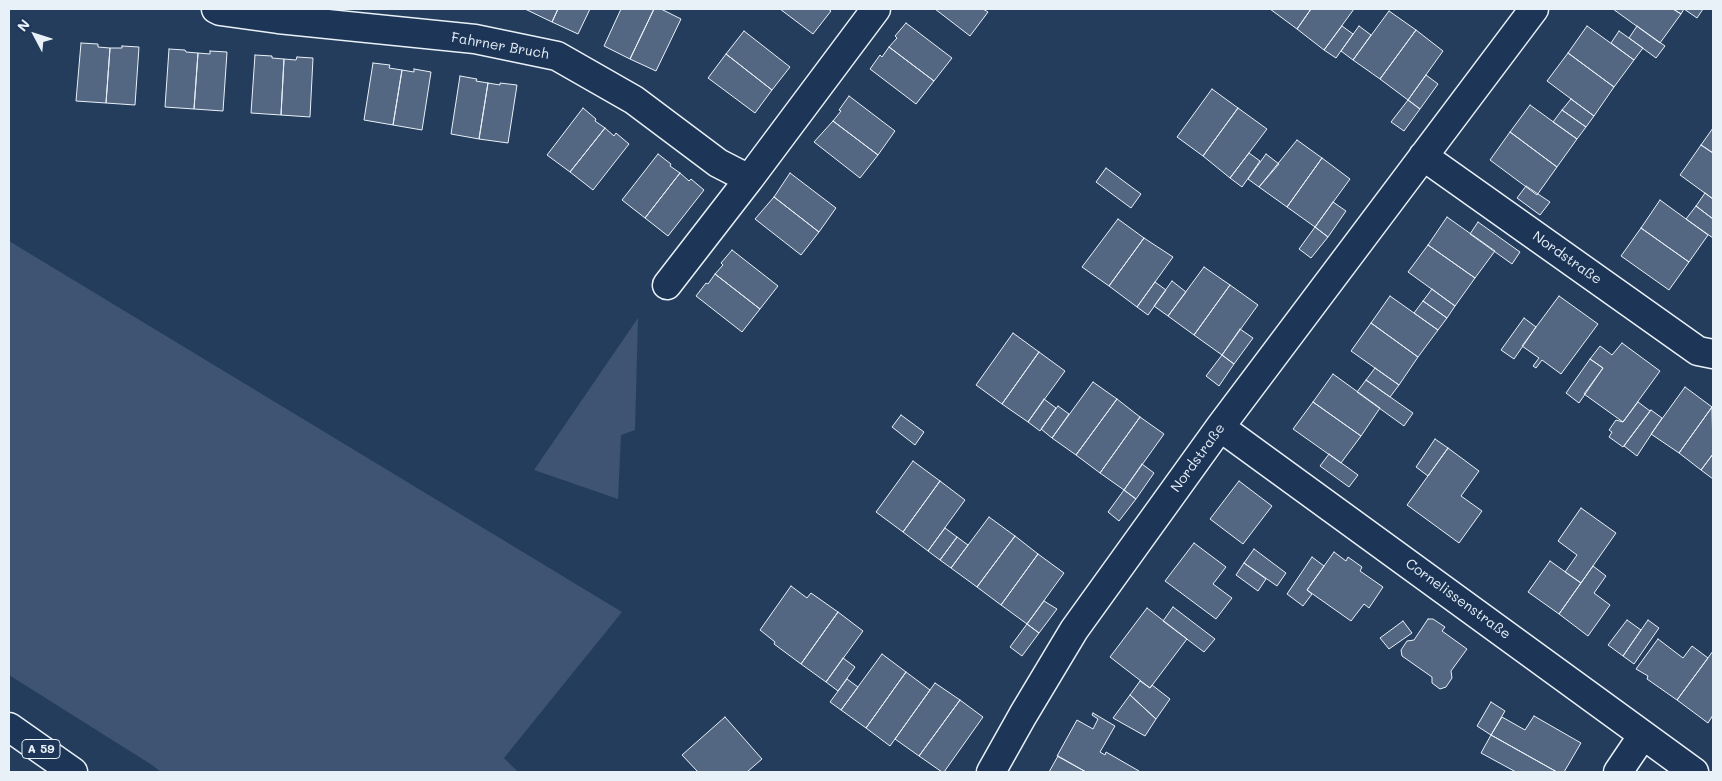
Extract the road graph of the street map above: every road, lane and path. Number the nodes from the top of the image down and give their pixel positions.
1 (216, 9) edge
2 (876, 9) edge
3 (1534, 9) edge
4 (1423, 156) junction
5 (749, 179) junction
6 (667, 285) dead end
7 (1713, 354) edge
8 (1220, 427) junction
9 (9, 727) edge
10 (1643, 735) junction
11 (72, 772) edge
12 (991, 772) edge
13 (1618, 772) edge
14 (1694, 772) edge

1 - 5 main road, Fahrner Bruch
2 - 5 main road
3 - 4 main road, Nordstraße
4 - 7 main road, Nordstraße
4 - 8 main road, Nordstraße
5 - 6 main road
8 - 10 main road, Cornelissenstraße
8 - 12 main road, Nordstraße
9 - 11 main road, A 59
10 - 13 main road
10 - 14 main road, Cornelissenstraße

